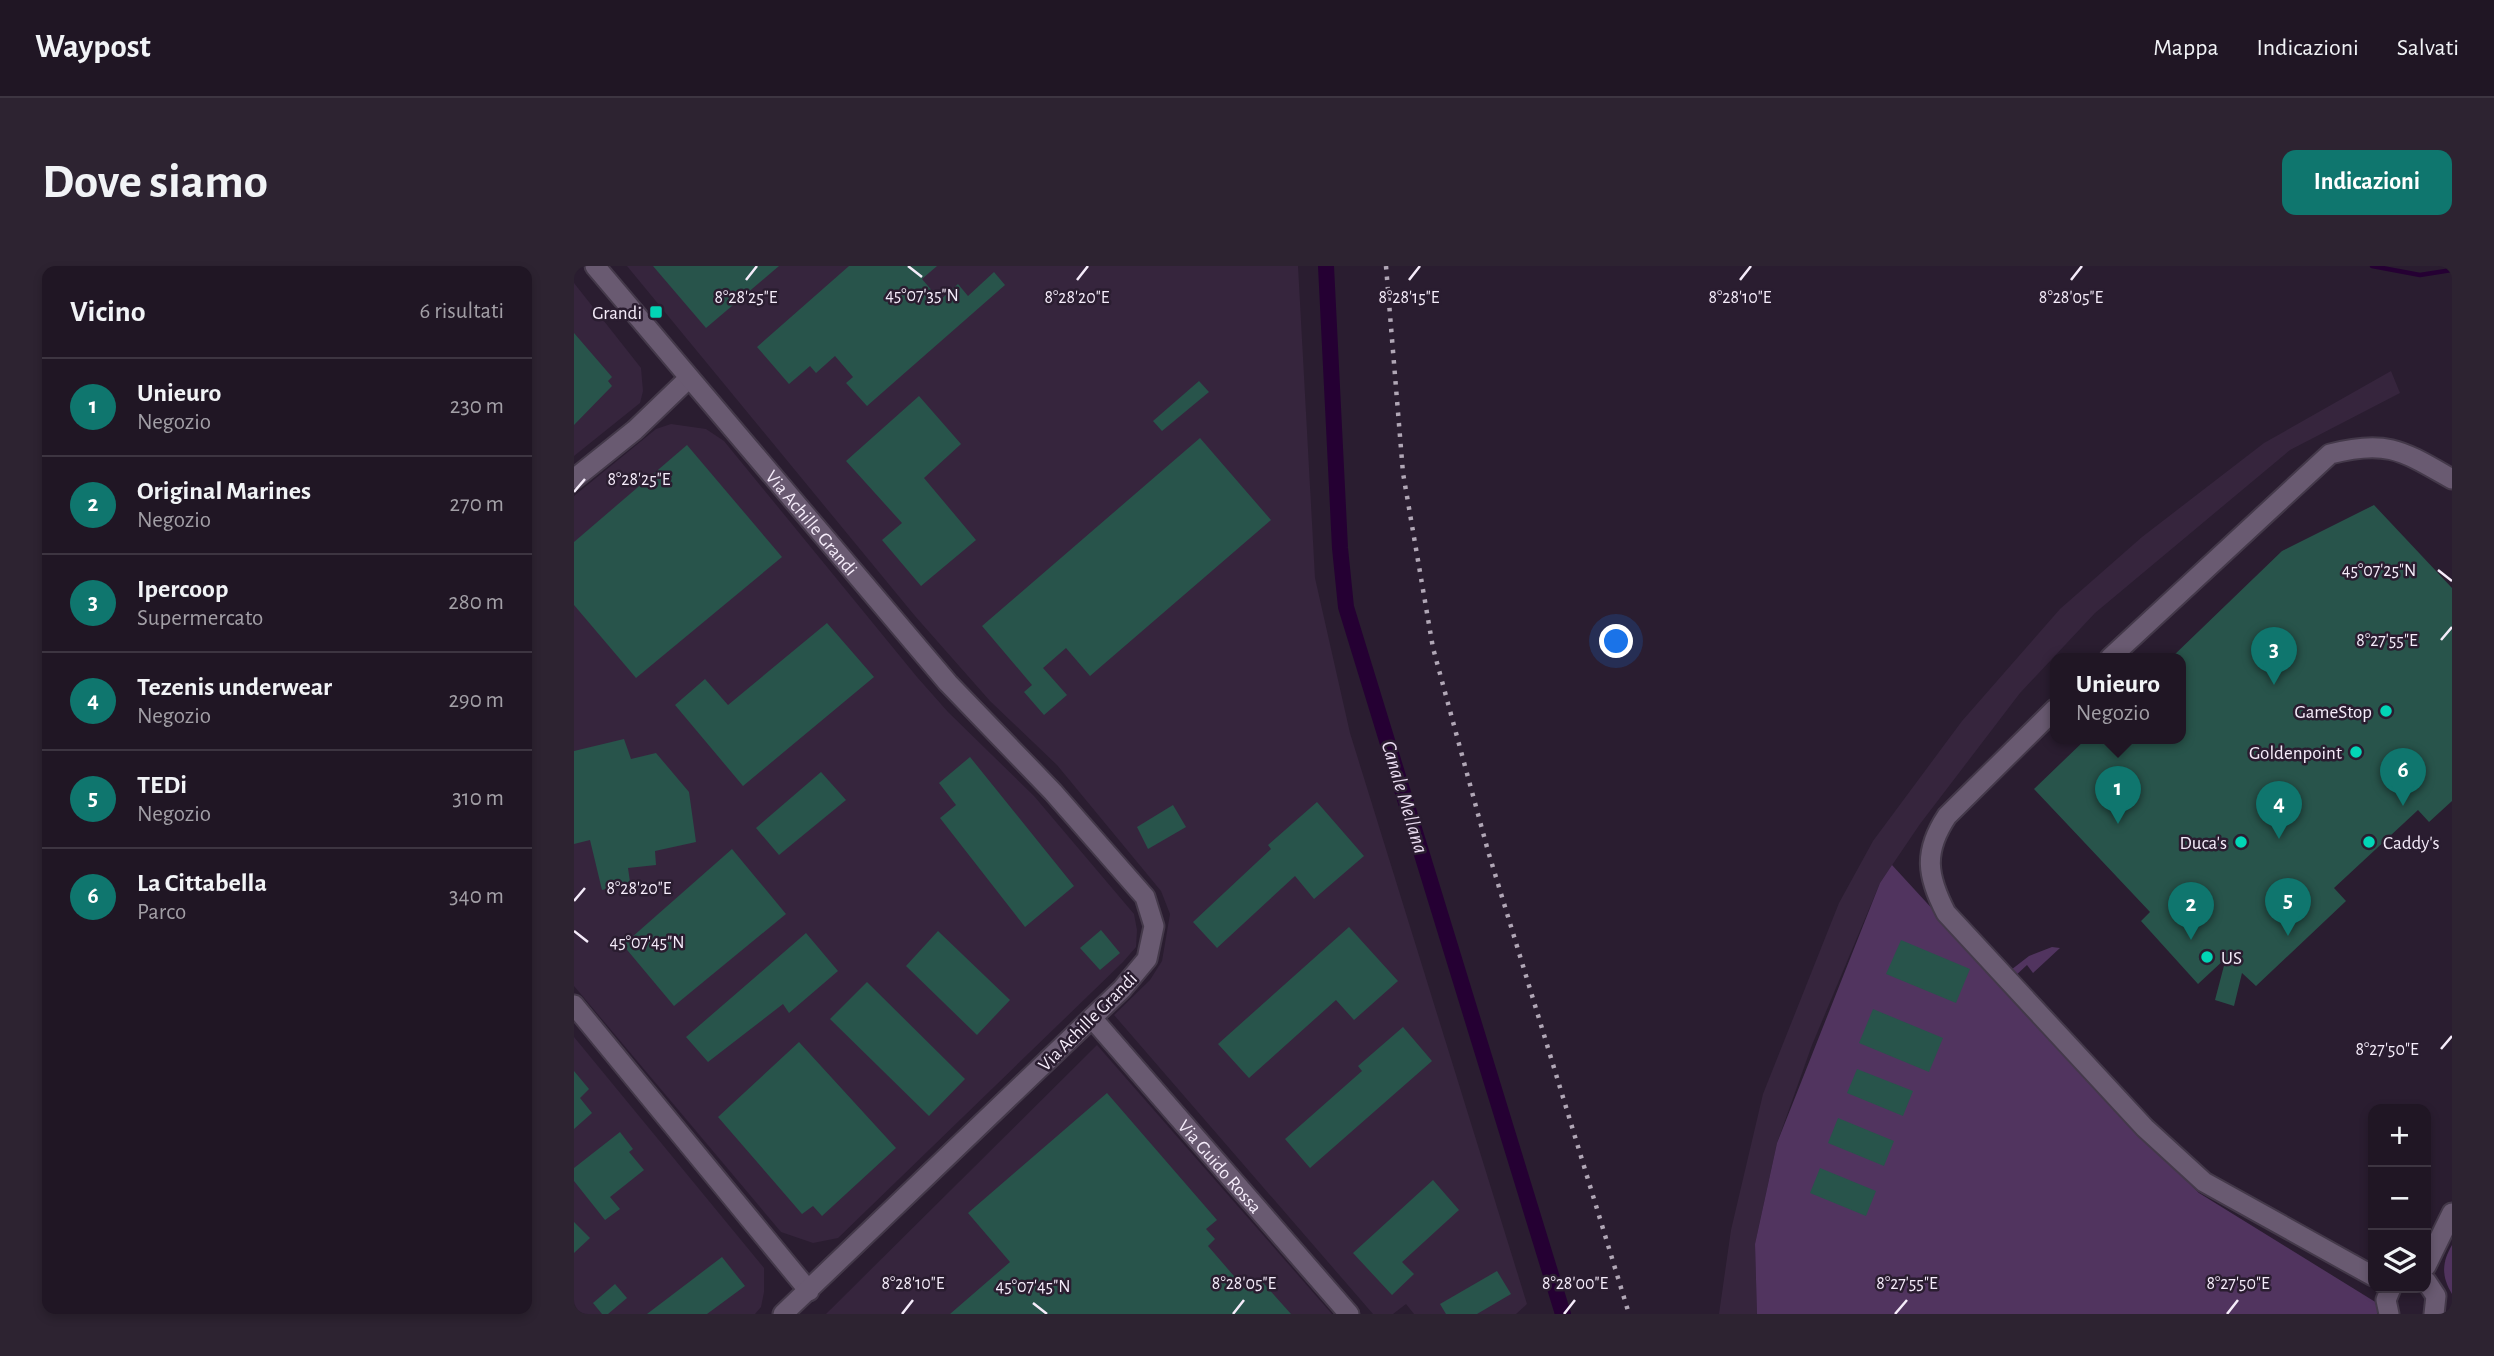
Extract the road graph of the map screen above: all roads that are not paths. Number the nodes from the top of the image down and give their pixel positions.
1 (595, 266) edge
2 (688, 379) junction
3 (574, 479) edge
4 (2452, 479) edge
5 (2115, 653) edge
6 (2050, 714) edge
7 (574, 1005) edge
8 (1092, 1018) junction
9 (2452, 1213) edge
10 (2431, 1256) edge
11 (2368, 1273) edge
12 (2431, 1288) edge
13 (809, 1291) junction
14 (2389, 1293) edge
15 (2437, 1313) edge
16 (783, 1314) edge
17 (1349, 1314) edge
18 (2389, 1314) edge

1 - 2 street, Via Achille Grandi
2 - 3 street
2 - 8 street, Via Achille Grandi
4 - 5 street
6 - 11 street
7 - 13 street
8 - 13 street, Via Achille Grandi
8 - 17 street, Via Guido Rossa
9 - 10 street
12 - 15 street
13 - 16 street, Via Achille Grandi
14 - 18 street

